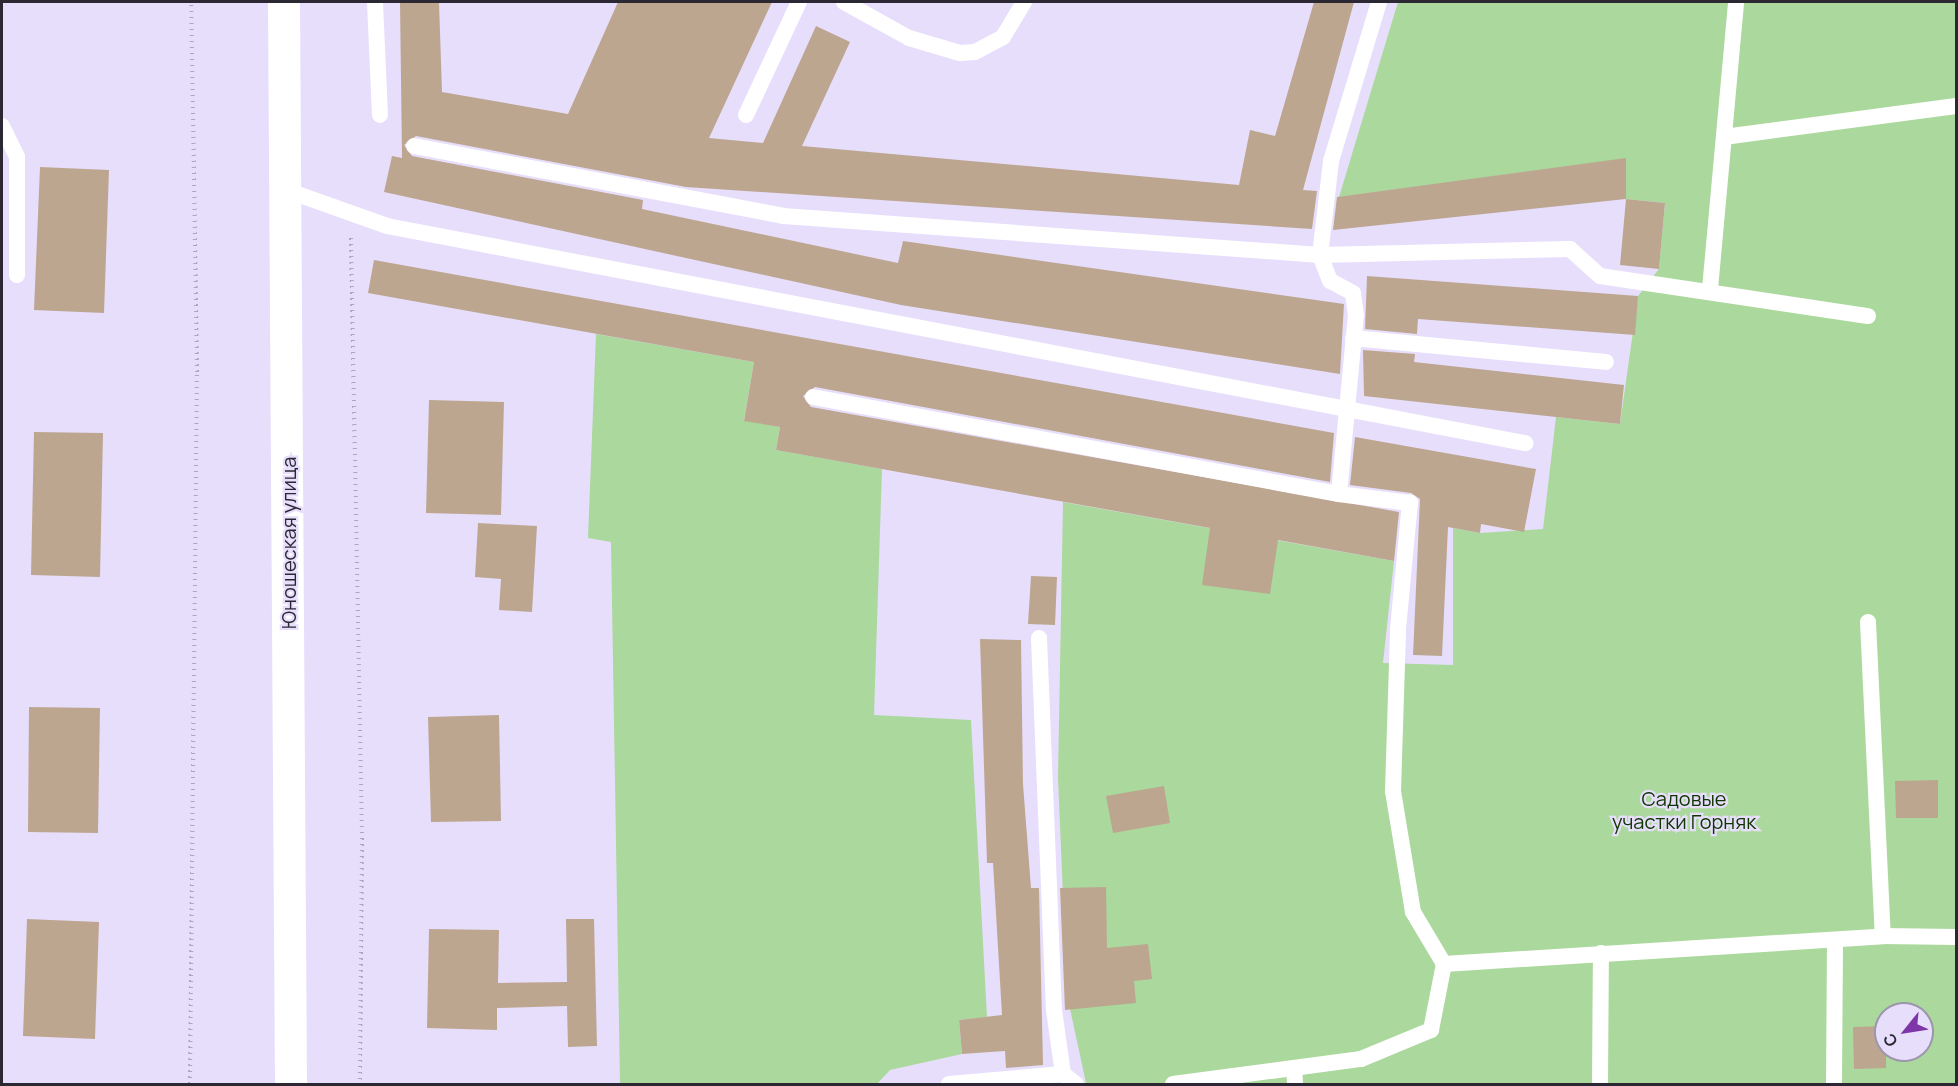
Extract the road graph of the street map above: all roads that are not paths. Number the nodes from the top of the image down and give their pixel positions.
1 (284, 2) edge
2 (375, 2) edge
3 (799, 2) edge
4 (844, 2) edge
5 (1024, 2) edge
6 (1379, 2) edge
7 (1736, 2) edge
8 (1956, 106) edge
9 (380, 115) dead end
10 (746, 115) dead end
11 (2, 126) edge
12 (1724, 137) junction
13 (414, 146) dead end
14 (286, 190) junction
15 (1320, 255) junction
16 (17, 275) dead end
17 (1710, 289) junction
18 (1868, 316) dead end
19 (1353, 338) junction
20 (1606, 362) dead end
21 (813, 397) dead end
22 (1347, 413) junction
23 (1525, 443) dead end
24 (1339, 494) junction
25 (1868, 622) dead end
26 (1039, 638) dead end
27 (1883, 936) junction
28 (1956, 937) edge
29 (1835, 940) junction
30 (1601, 953) junction
31 (1444, 964) junction
32 (1294, 1076) edge
33 (1070, 1079) edge
34 (291, 1084) edge
35 (949, 1084) edge
36 (1173, 1084) edge
37 (1600, 1084) edge
38 (1834, 1084) edge

1 - 14 street, Юношеская улица
2 - 9 lane
3 - 10 lane
4 - 5 lane
6 - 15 lane
7 - 12 lane
8 - 12 lane
11 - 16 lane
12 - 17 lane
13 - 15 lane
14 - 22 lane
14 - 34 street, Юношеская улица
15 - 17 lane
15 - 19 lane
17 - 18 lane
19 - 20 lane
19 - 22 lane
21 - 24 lane
22 - 23 lane
22 - 24 lane
24 - 31 lane
25 - 27 lane
26 - 33 lane
27 - 28 lane
27 - 29 lane
29 - 30 lane
29 - 38 lane
30 - 31 lane
30 - 37 lane
31 - 32 lane
32 - 36 lane
33 - 35 lane

